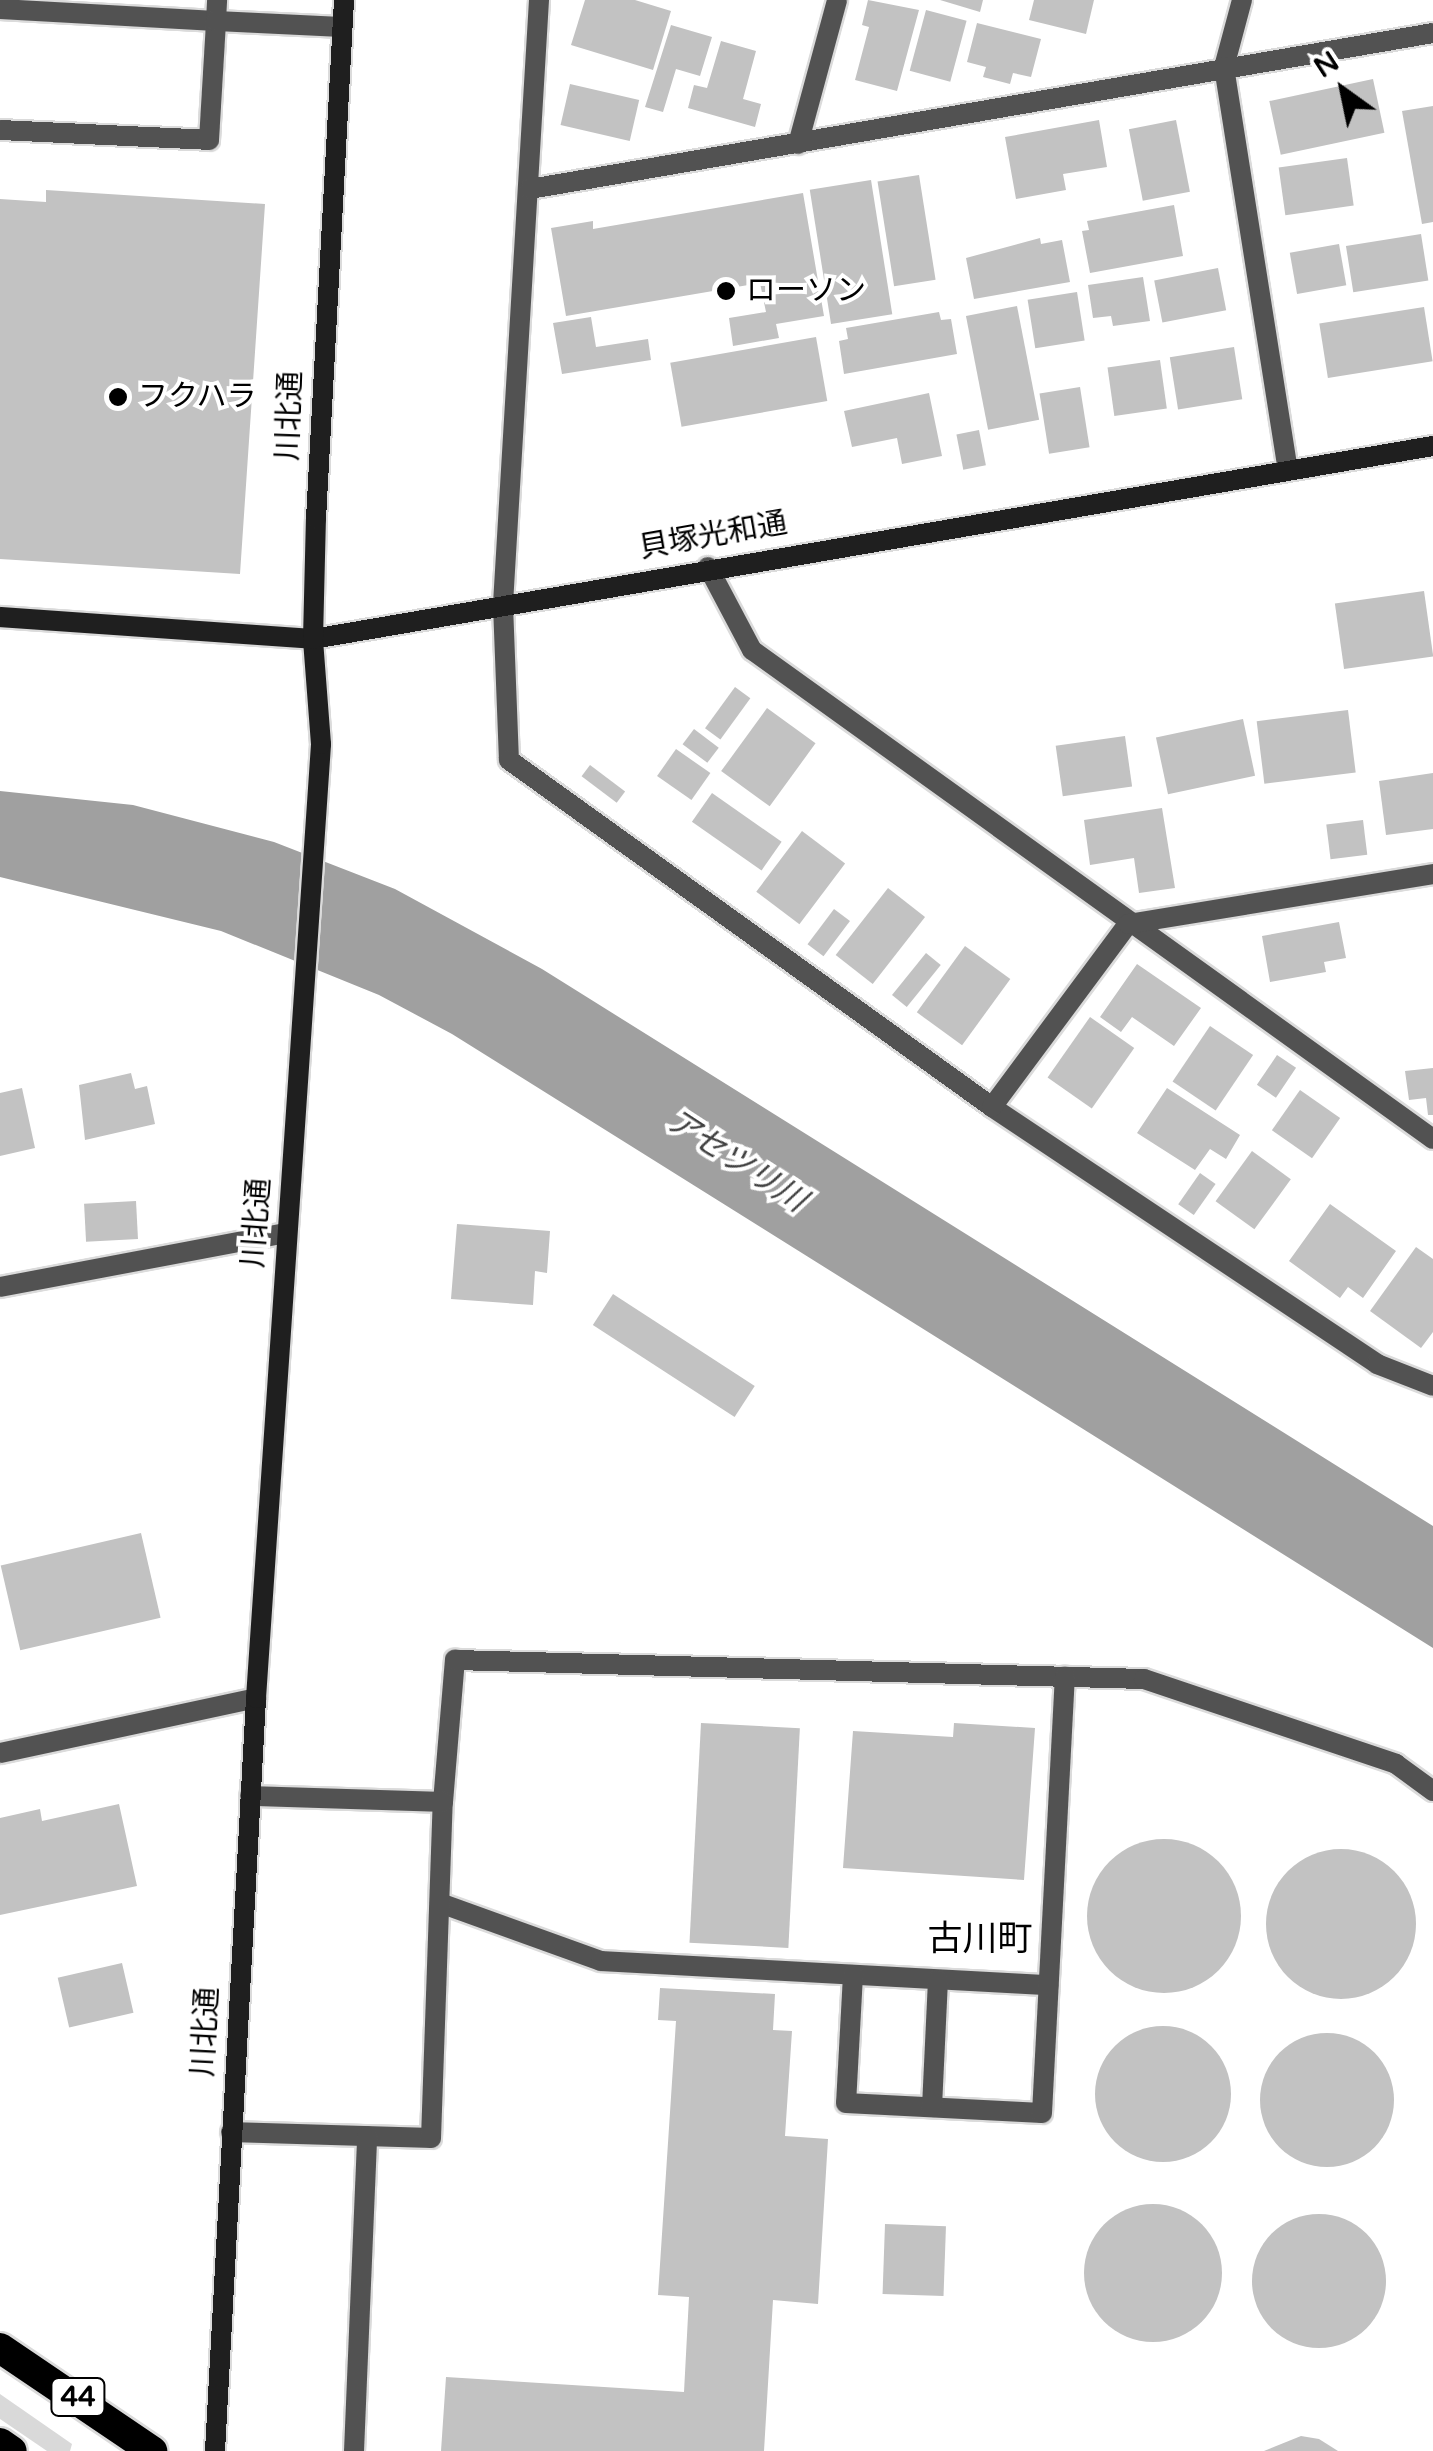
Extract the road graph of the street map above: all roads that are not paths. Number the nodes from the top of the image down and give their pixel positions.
1 (344, 0) edge
2 (539, 0) edge
3 (837, 0) edge
4 (1242, 0) edge
5 (0, 9) edge
6 (217, 10) edge
7 (342, 27) junction
8 (1433, 33) edge
9 (1224, 67) junction
10 (0, 130) edge
11 (798, 144) junction
12 (530, 190) junction
13 (1433, 446) edge
14 (1288, 470) junction
15 (708, 566) junction
16 (503, 605) junction
17 (0, 616) edge
18 (314, 639) junction
19 (1433, 874) edge
20 (1128, 924) junction
21 (992, 1108) junction
22 (1433, 1140) edge
23 (286, 1233) junction
24 (0, 1287) edge
25 (1433, 1386) edge
26 (1065, 1677) junction
27 (256, 1698) junction
28 (0, 1753) edge
29 (1433, 1790) edge
30 (250, 1796) junction
31 (443, 1802) junction
32 (440, 1903) junction
33 (853, 1975) junction
34 (938, 1980) junction
35 (1048, 1985) junction
36 (932, 2108) junction
37 (231, 2132) junction
38 (366, 2136) junction
39 (0, 2348) edge
40 (0, 2444) edge
41 (12, 2451) edge
42 (152, 2451) edge
43 (215, 2451) edge
44 (354, 2451) edge

1 - 7 street, 川北通
2 - 12 street
3 - 11 street
4 - 9 street
5 - 6 street
6 - 7 street
6 - 10 street
7 - 18 street, 川北通
8 - 9 street
9 - 11 street
9 - 14 street
11 - 12 street
12 - 16 street
13 - 14 street, 貝塚光和通
14 - 15 street, 貝塚光和通
15 - 16 street, 貝塚光和通
15 - 20 street
16 - 18 street, 貝塚光和通
16 - 21 street
17 - 18 street, 貝塚光和通
18 - 23 street, 川北通
19 - 20 street
20 - 21 street
20 - 22 street
21 - 25 street
23 - 24 street
23 - 27 street, 川北通
26 - 29 street
26 - 31 street
26 - 35 street
27 - 28 street
27 - 30 street, 川北通
30 - 31 street
30 - 37 street, 川北通
31 - 32 street
32 - 33 street
32 - 38 street
33 - 34 street
33 - 36 street
34 - 35 street
34 - 36 street
35 - 36 street
37 - 38 street
37 - 43 street, 川北通
38 - 44 street
39 - 42 highway, 44
40 - 41 highway

